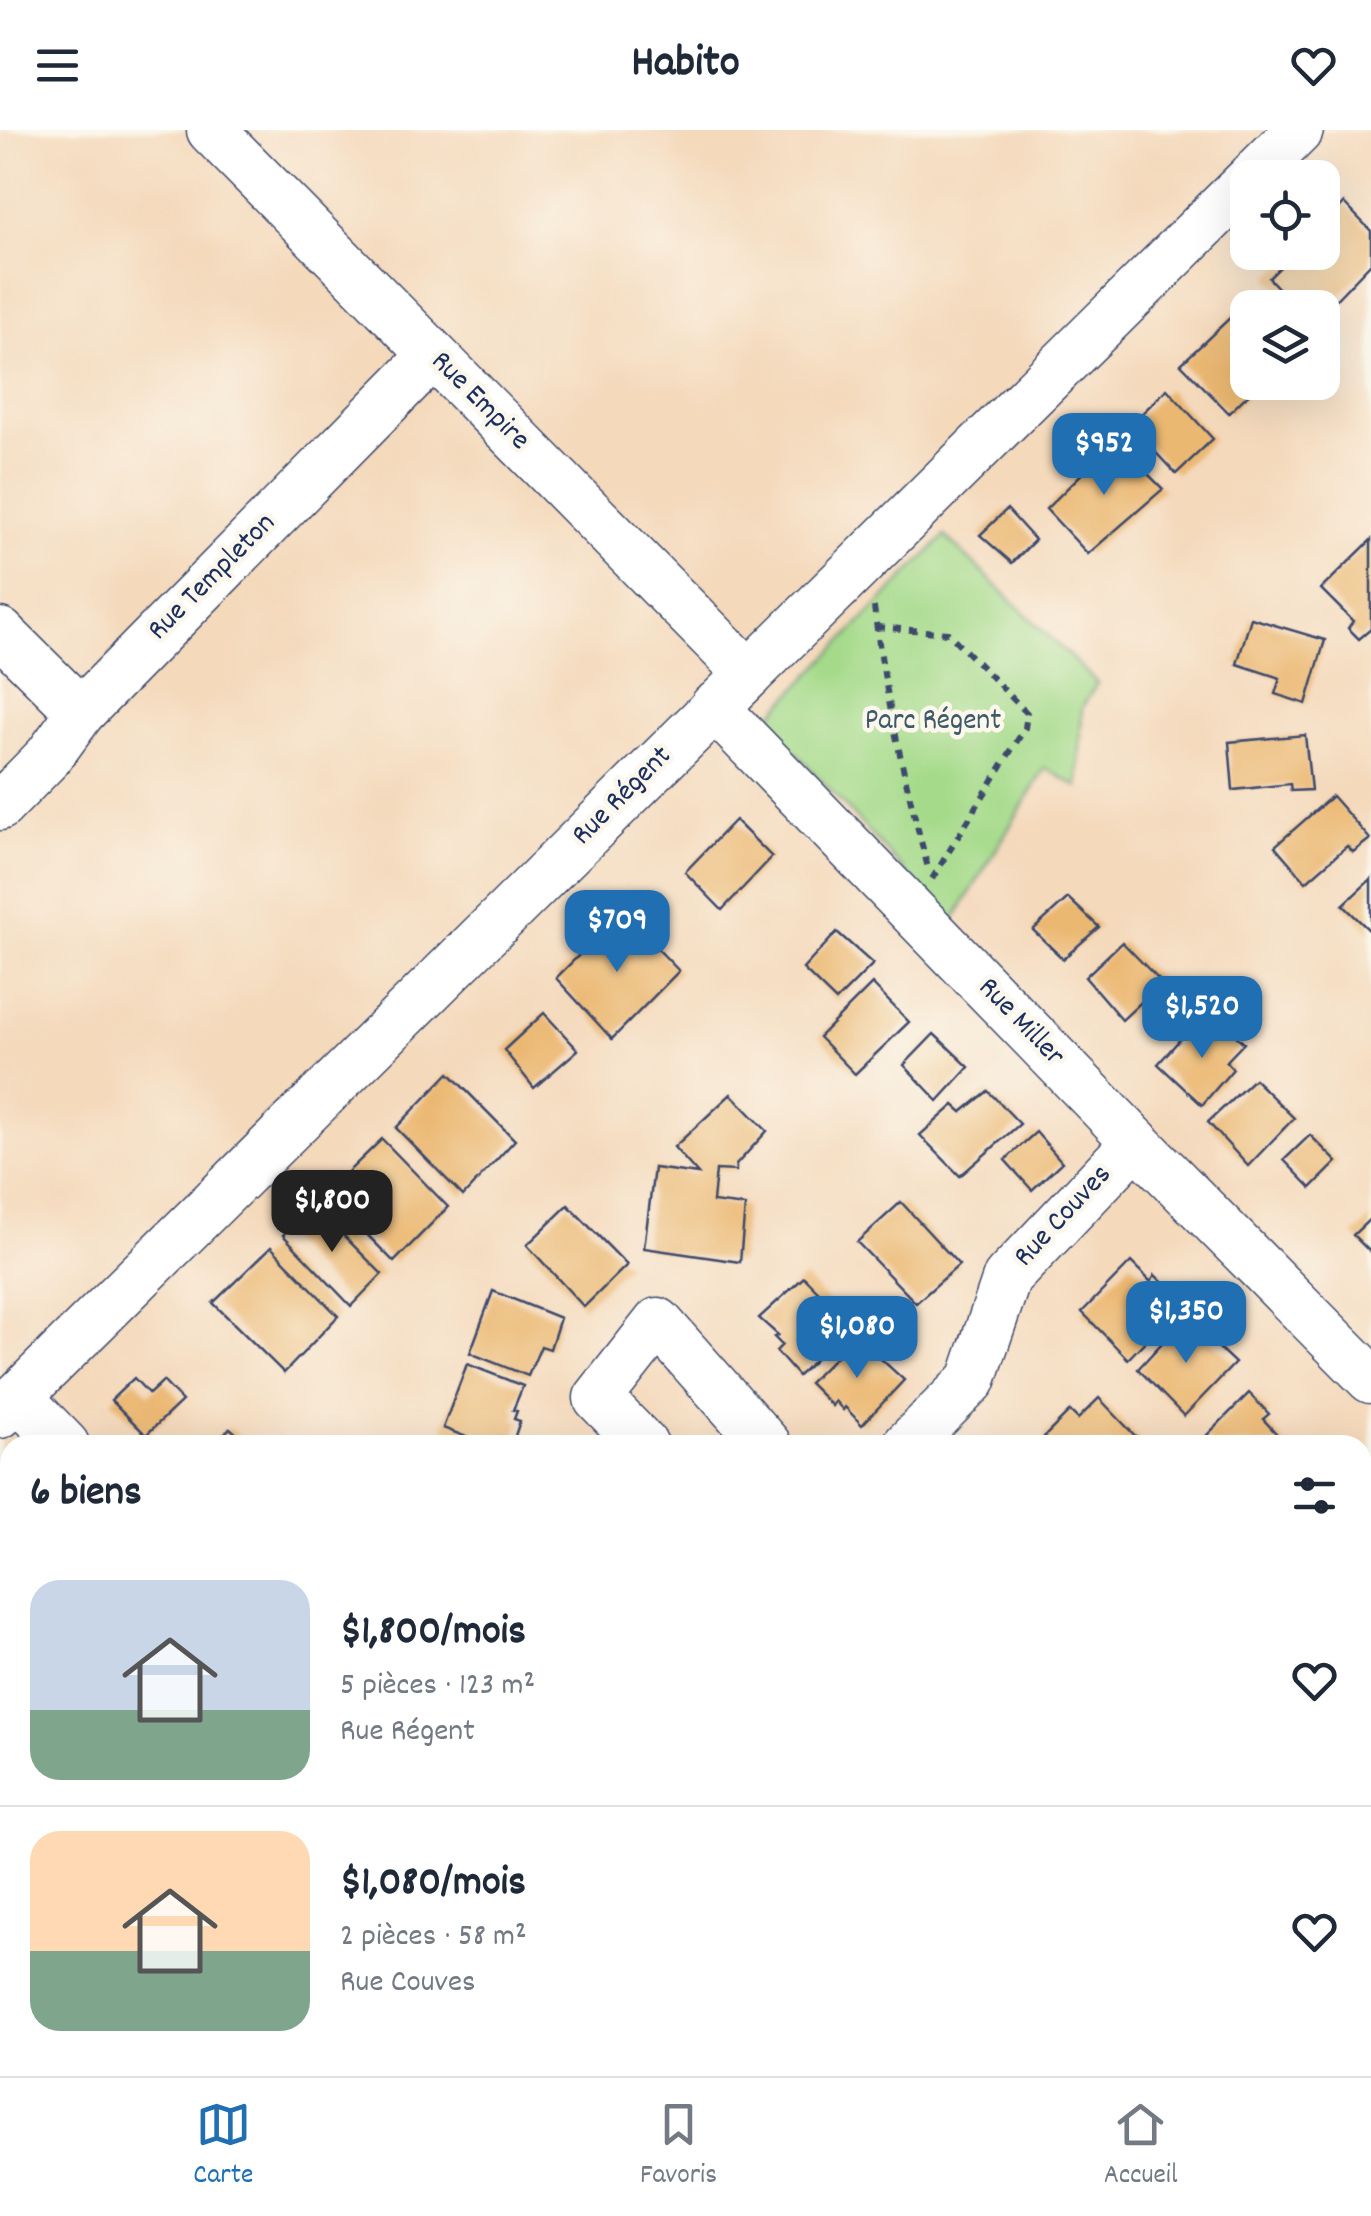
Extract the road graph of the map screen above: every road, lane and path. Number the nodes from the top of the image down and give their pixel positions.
1 (211, 130) edge
2 (1288, 134) edge
3 (1265, 160) edge
4 (1230, 198) edge
5 (433, 355) junction
6 (868, 556) junction
7 (876, 627) junction
8 (0, 632) edge
9 (749, 674) junction
10 (714, 707) junction
11 (80, 712) junction
12 (0, 806) edge
13 (1136, 1142) junction
14 (1371, 1379) edge
15 (9, 1406) edge
16 (51, 1435) edge
17 (634, 1435) edge
18 (758, 1435) edge
19 (917, 1435) edge

1 - 5 street, Rue Empire
2 - 3 street, Rue Régent
4 - 6 street, Rue Régent
5 - 9 street, Rue Empire
5 - 11 street, Rue Templeton
6 - 7 path
6 - 9 street, Rue Régent
7 - 7 path
8 - 11 street
9 - 10 street, Rue Régent
10 - 13 street, Rue Miller
10 - 15 street, Rue Régent
11 - 12 street, Rue Templeton
13 - 14 street, Rue Miller
13 - 19 street, Rue Couves
15 - 16 street
17 - 18 street

